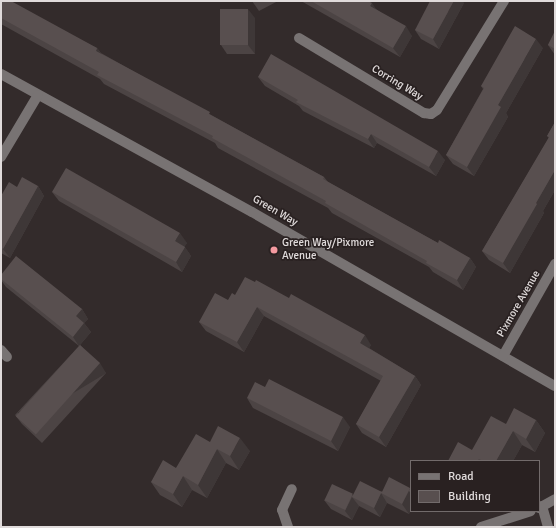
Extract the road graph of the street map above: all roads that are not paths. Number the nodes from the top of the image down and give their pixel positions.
1 (504, 1) edge
2 (299, 38) dead end
3 (1, 74) edge
4 (38, 95) junction
5 (1, 157) edge
6 (555, 264) edge
7 (503, 356) junction
8 (555, 386) edge
9 (292, 489) dead end
10 (555, 499) edge
11 (540, 507) edge
12 (528, 512) edge
13 (288, 527) edge
14 (481, 527) edge
15 (548, 527) edge

1 - 2 street, Corring Way
3 - 4 street, Green Way
4 - 5 street
4 - 7 street, Green Way
6 - 7 street, Pixmore Avenue
7 - 8 street, Green Way
9 - 13 street
10 - 11 street
11 - 15 street
12 - 14 street

